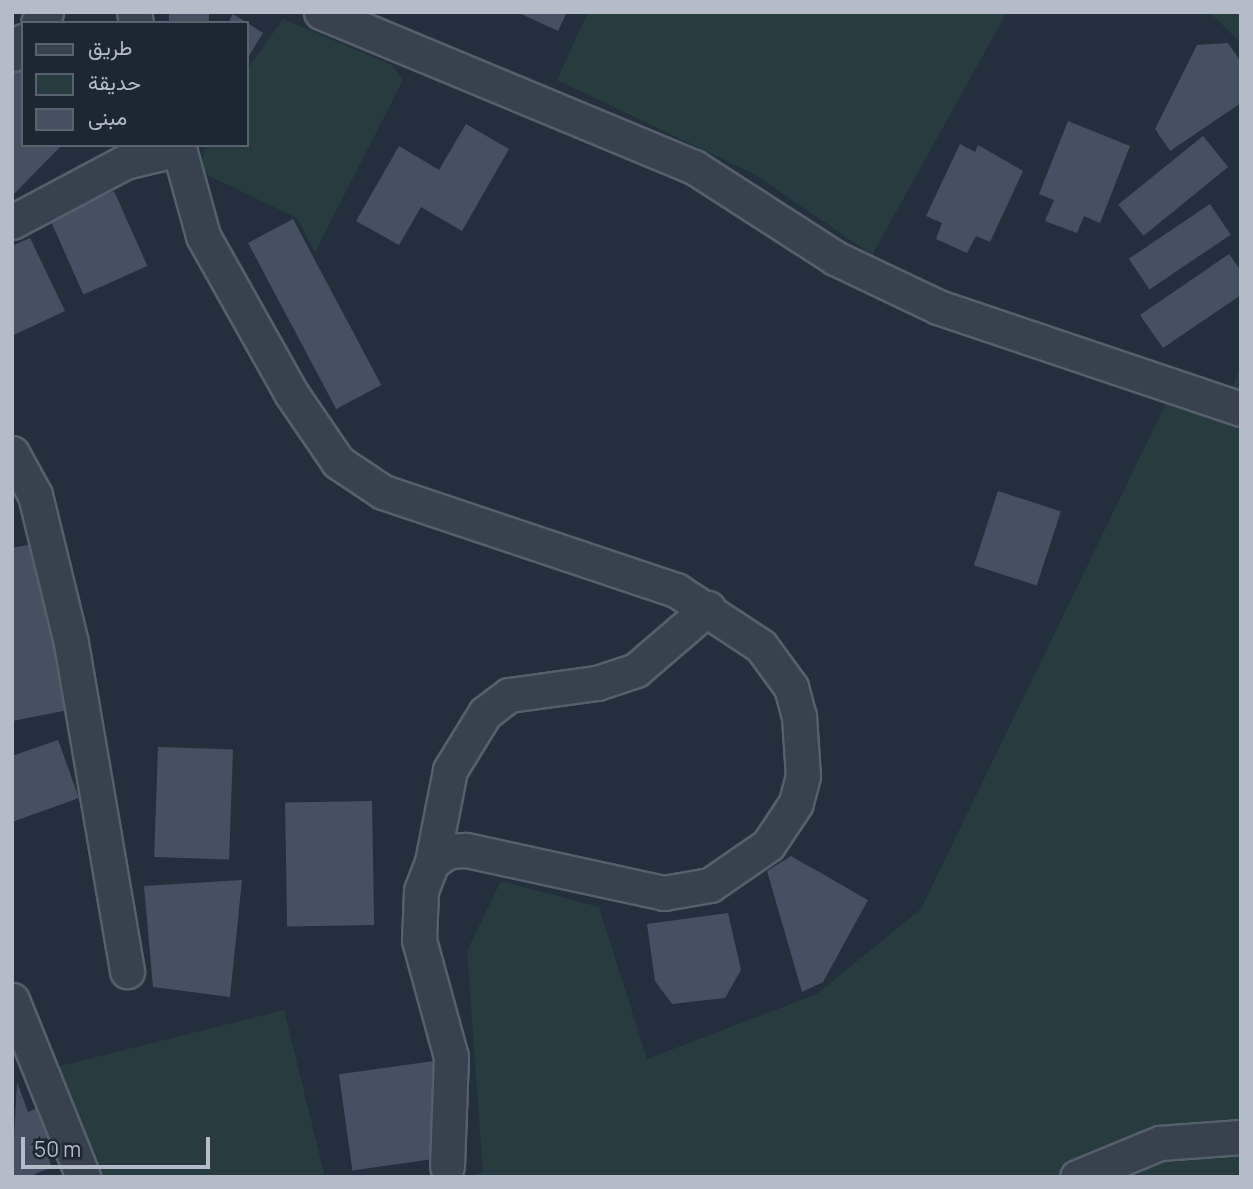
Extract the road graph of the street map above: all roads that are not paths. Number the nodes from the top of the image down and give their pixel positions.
1 (328, 13) edge
2 (178, 147) edge
3 (12, 222) edge
4 (1241, 409) edge
5 (12, 453) edge
6 (708, 608) junction
7 (432, 862) junction
8 (127, 971) dead end
9 (12, 1000) edge
10 (1241, 1137) edge
11 (447, 1166) dead end
12 (83, 1177) edge
13 (1077, 1177) edge

1 - 4 street
2 - 3 street
2 - 6 street
5 - 8 street
6 - 7 street
6 - 7 street
7 - 11 street
9 - 12 street
10 - 13 street

